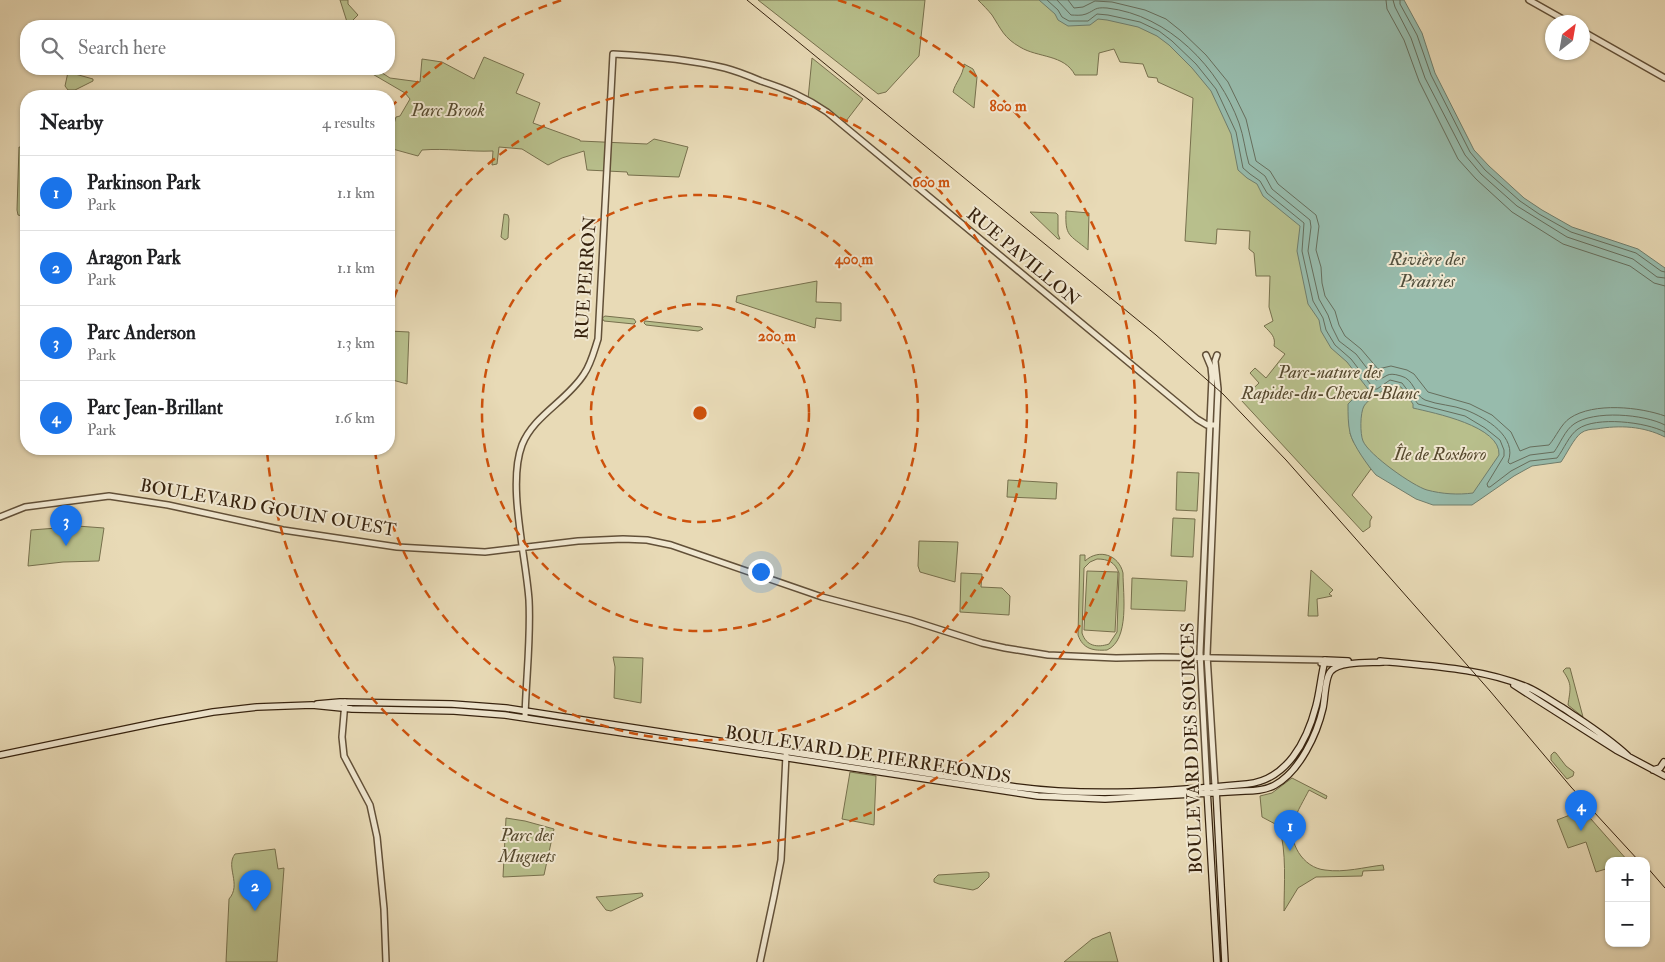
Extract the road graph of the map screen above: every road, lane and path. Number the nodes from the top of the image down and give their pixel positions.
1 (1530, 0) edge
2 (1556, 15) edge
3 (1590, 36) edge
4 (613, 54) joint
5 (1665, 78) edge
6 (1206, 355) dead end
7 (1217, 355) dead end
8 (1209, 425) junction
9 (1216, 426) junction
10 (0, 516) edge
11 (523, 548) junction
12 (1200, 658) junction
13 (1207, 659) junction
14 (1325, 662) junction
15 (1383, 662) junction
16 (1343, 664) junction
17 (345, 705) junction
18 (525, 714) junction
19 (0, 755) edge
20 (786, 755) junction
21 (1664, 762) edge
22 (1653, 770) junction
23 (1665, 776) edge
24 (1207, 790) junction
25 (1216, 790) junction
26 (386, 962) edge
27 (760, 962) edge
28 (1217, 962) edge
29 (1226, 962) edge

1 - 2 street
3 - 5 street
4 - 8 street, RUE PAVILLON
4 - 11 street, RUE PERRON
6 - 8 street, BOULEVARD DES SOURCES
7 - 9 street, BOULEVARD DES SOURCES
8 - 9 street, RUE PAVILLON
8 - 12 street, BOULEVARD DES SOURCES
9 - 13 street, BOULEVARD DES SOURCES
10 - 11 street, BOULEVARD GOUIN OUEST
11 - 12 street, BOULEVARD GOUIN OUEST
11 - 18 street, RUE PERRON
12 - 13 street, BOULEVARD GOUIN OUEST
12 - 24 street, BOULEVARD DES SOURCES
13 - 14 street, BOULEVARD GOUIN OUEST
13 - 25 street, BOULEVARD DES SOURCES
14 - 15 main road, BOULEVARD GOUIN OUEST
14 - 16 street, BOULEVARD GOUIN OUEST
14 - 25 main road, BOULEVARD DE PIERREFONDS
15 - 16 main road, BOULEVARD GOUIN OUEST
15 - 22 main road, BOULEVARD GOUIN OUEST
16 - 25 main road, BOULEVARD DE PIERREFONDS
17 - 18 main road, BOULEVARD DE PIERREFONDS
17 - 19 main road, BOULEVARD DE PIERREFONDS
17 - 26 street
18 - 20 main road, BOULEVARD DE PIERREFONDS
20 - 24 main road, BOULEVARD DE PIERREFONDS
20 - 27 street
21 - 22 main road
22 - 23 main road, BOULEVARD GOUIN OUEST
24 - 25 main road, BOULEVARD DE PIERREFONDS
24 - 28 main road, BOULEVARD DES SOURCES
25 - 29 main road, BOULEVARD DES SOURCES

